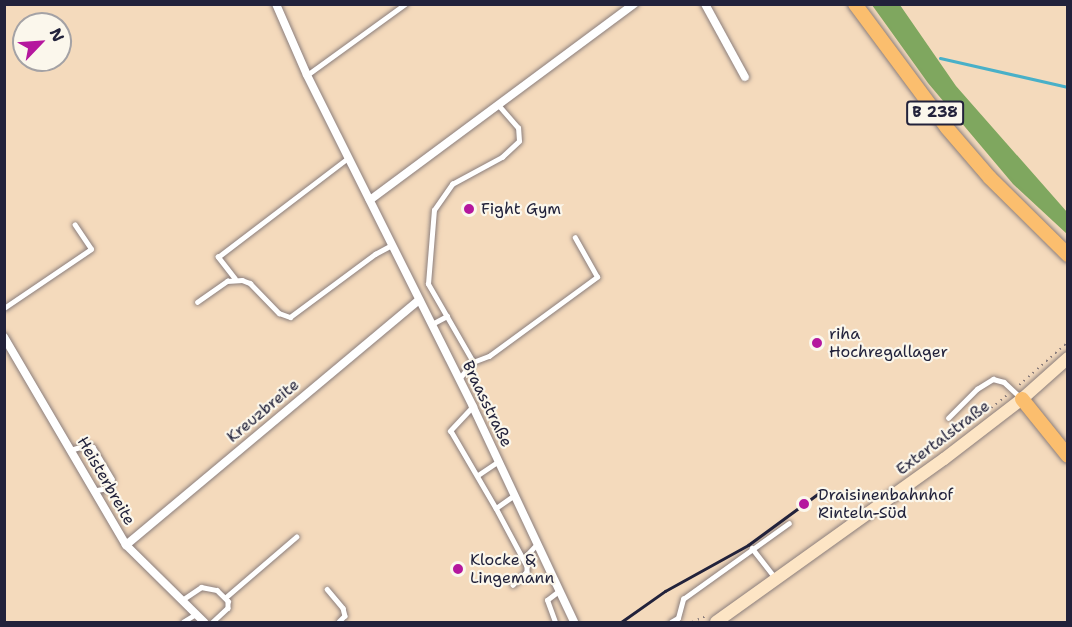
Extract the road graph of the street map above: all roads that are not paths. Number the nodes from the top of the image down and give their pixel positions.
1 (276, 4) edge
2 (405, 4) edge
3 (634, 4) edge
4 (705, 4) edge
5 (855, 4) edge
6 (307, 75) junction
7 (745, 77) dead end
8 (498, 105) junction
9 (348, 158) junction
10 (370, 200) junction
11 (75, 225) dead end
12 (575, 238) dead end
13 (392, 245) junction
14 (1068, 255) edge
15 (235, 279) junction
16 (419, 300) junction
17 (197, 302) dead end
18 (4, 308) edge
19 (447, 316) junction
20 (432, 324) junction
21 (4, 337) edge
22 (1068, 358) edge
23 (473, 362) junction
24 (459, 379) junction
25 (1018, 394) junction
26 (473, 407) junction
27 (948, 418) dead end
28 (70, 450) junction
29 (1068, 456) edge
30 (499, 461) junction
31 (478, 475) junction
32 (95, 491) junction
33 (513, 496) junction
34 (496, 508) junction
35 (789, 523) dead end
36 (296, 537) dead end
37 (126, 545) junction
38 (536, 545) junction
39 (752, 548) junction
40 (524, 559) junction
41 (776, 579) junction
42 (513, 585) dead end
43 (327, 589) dead end
44 (559, 591) junction
45 (225, 598) junction
46 (181, 600) junction
47 (196, 614) junction
48 (712, 619) edge
49 (183, 622) edge
50 (204, 622) edge
51 (213, 622) edge
52 (339, 622) edge
53 (555, 622) edge
54 (574, 622) edge
55 (671, 622) edge

1 - 6 street, Braasstraße
2 - 6 lane
3 - 8 street
4 - 7 street
5 - 14 main road, B 238
6 - 9 street, Braasstraße
8 - 10 street
8 - 19 lane
9 - 10 street, Braasstraße
9 - 15 lane
10 - 13 street, Braasstraße
11 - 18 lane
12 - 23 lane
13 - 15 lane
13 - 16 street, Braasstraße
15 - 17 lane
16 - 20 street, Braasstraße
16 - 37 street, Kreuzbreite
19 - 20 lane
19 - 23 lane
20 - 24 street, Braasstraße
21 - 28 street, Heisterbreite
22 - 25 main road, Extertalstraße
23 - 24 lane
24 - 26 street, Braasstraße
25 - 27 lane
25 - 29 main road
25 - 41 main road, Extertalstraße
26 - 30 street, Braasstraße
26 - 31 lane
28 - 32 street, Heisterbreite
28 - 32 lane
30 - 31 lane
30 - 33 street, Braasstraße
31 - 34 lane
32 - 37 street, Heisterbreite
33 - 34 lane
33 - 38 street, Braasstraße
34 - 40 lane
35 - 39 lane
36 - 45 lane
37 - 46 street, Heisterbreite
38 - 40 lane
38 - 44 street, Braasstraße
39 - 41 lane
39 - 55 lane
40 - 42 lane
41 - 48 main road, Extertalstraße
43 - 52 lane
44 - 53 lane
44 - 54 street, Braasstraße
45 - 46 lane
45 - 51 lane
46 - 47 street, Heisterbreite
47 - 49 lane
47 - 50 street, Heisterbreite

